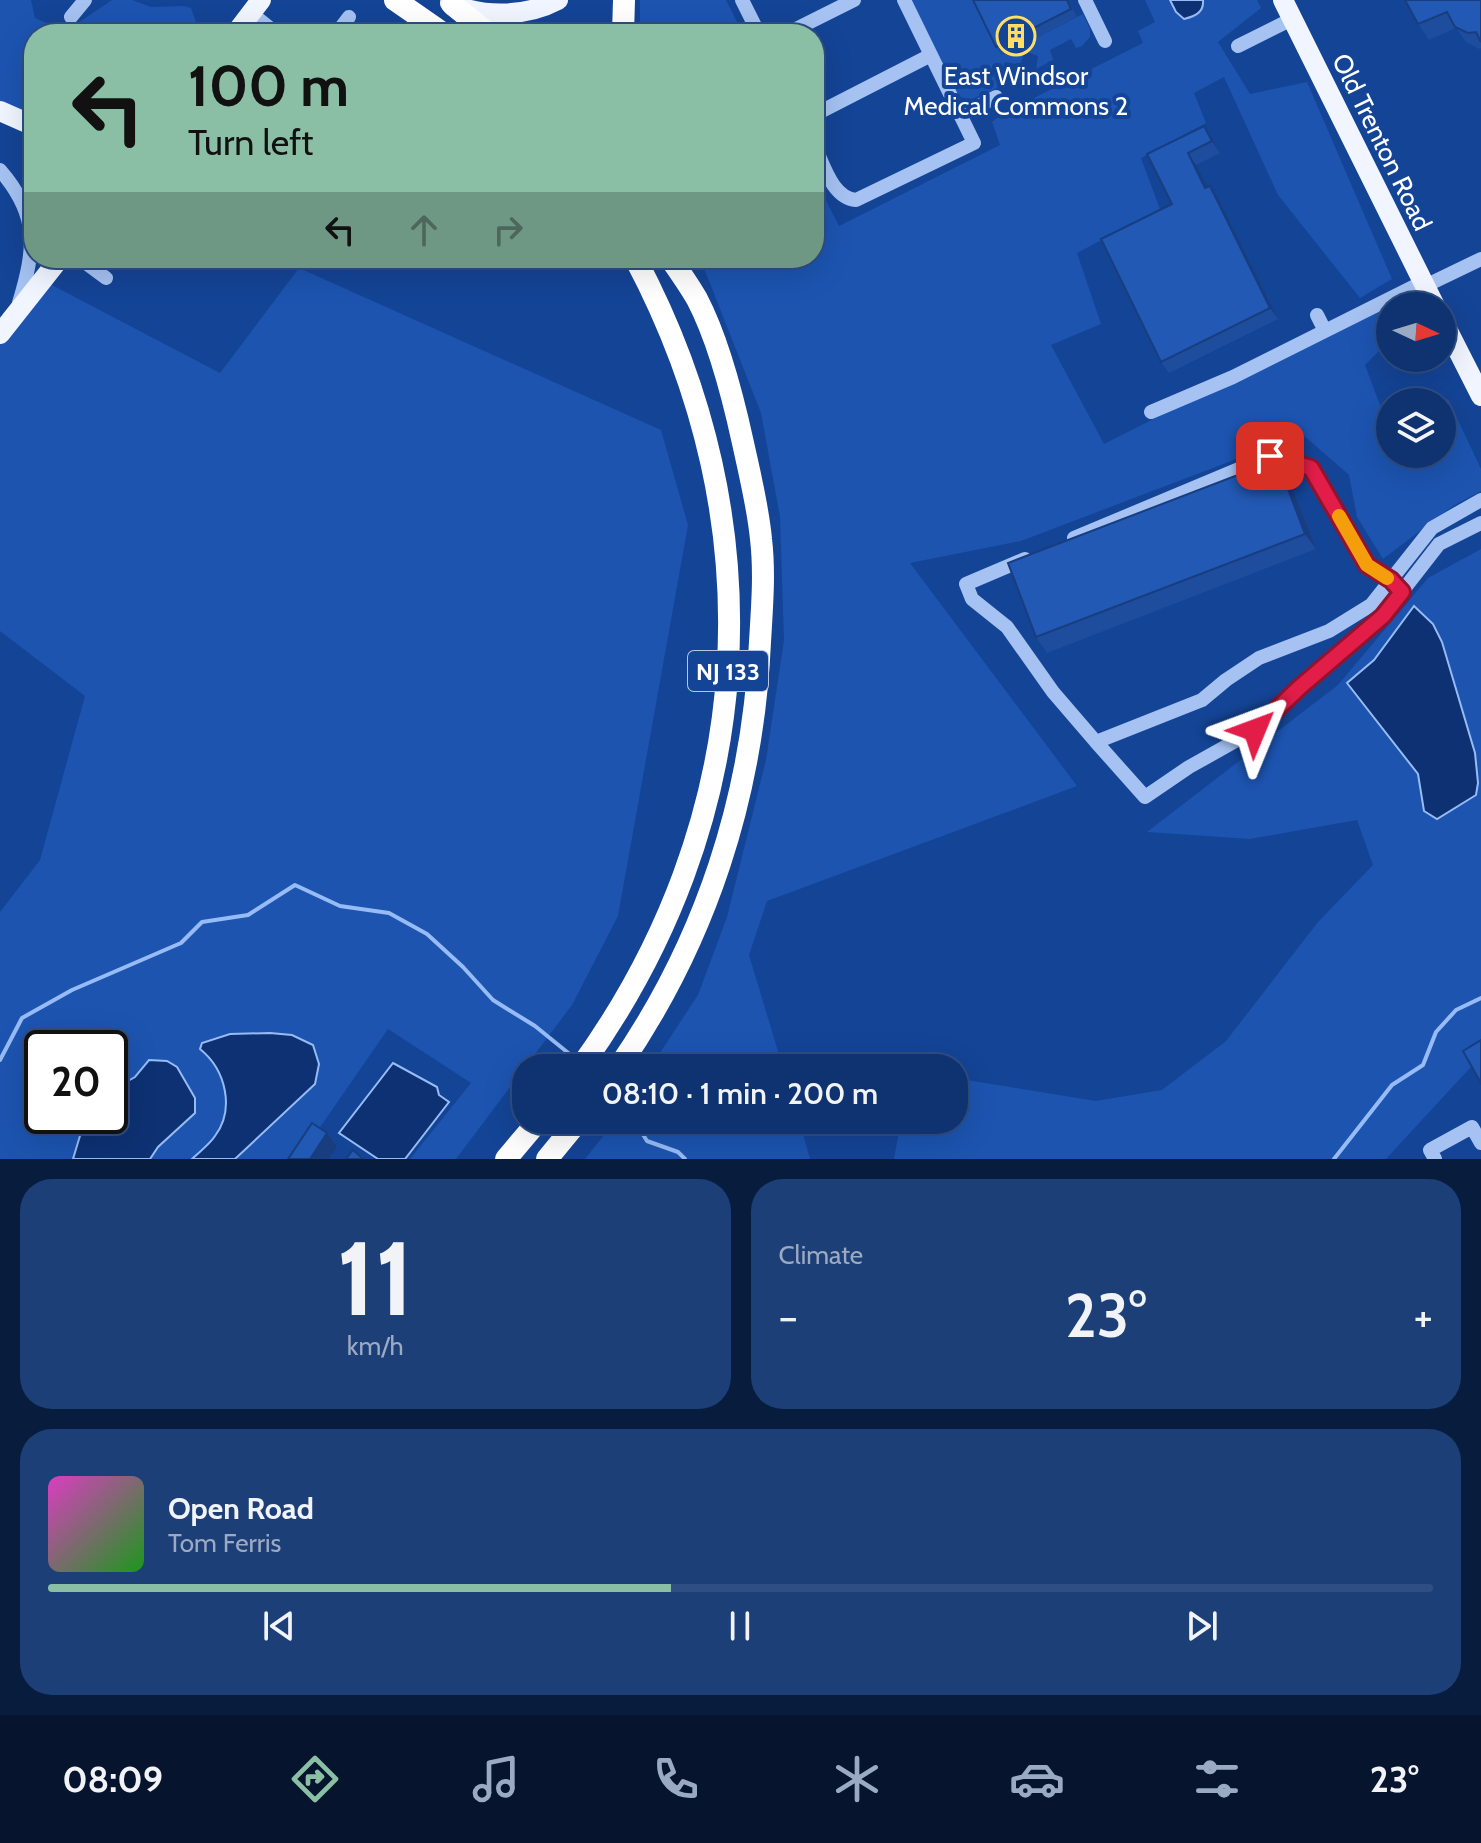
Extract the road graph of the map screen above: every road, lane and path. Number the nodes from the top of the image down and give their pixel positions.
1 (85, 0) edge
2 (395, 0) edge
3 (558, 0) edge
4 (624, 0) edge
5 (742, 0) edge
6 (854, 0) edge
7 (904, 0) edge
8 (1085, 0) edge
9 (1283, 0) edge
10 (449, 2) edge
11 (256, 6) edge
12 (71, 17) dead end
13 (349, 17) dead end
14 (1292, 19) junction
15 (242, 24) edge
16 (270, 24) edge
17 (344, 24) edge
18 (430, 24) edge
19 (476, 24) edge
20 (623, 24) edge
21 (754, 24) edge
22 (806, 24) edge
23 (1105, 41) dead end
24 (1238, 46) dead end
25 (931, 55) junction
26 (996, 97) dead end
27 (824, 110) edge
28 (0, 111) edge
29 (960, 115) junction
30 (24, 122) edge
31 (824, 165) edge
32 (0, 170) edge
33 (24, 207) edge
34 (1481, 259) edge
35 (29, 268) edge
36 (52, 268) edge
37 (92, 268) edge
38 (640, 268) edge
39 (676, 268) edge
40 (686, 268) edge
41 (106, 278) dead end
42 (1424, 284) junction
43 (1428, 292) edge
44 (697, 300) junction
45 (16, 313) junction
46 (1317, 315) dead end
47 (1325, 331) junction
48 (0, 334) edge
49 (1456, 347) edge
50 (1481, 396) edge
51 (1151, 412) dead end
52 (1481, 500) edge
53 (1481, 523) edge
54 (1067, 541) edge
55 (1038, 553) edge
56 (1391, 580) junction
57 (1402, 592) junction
58 (1096, 742) junction
59 (589, 1054) edge
60 (627, 1054) edge
61 (527, 1134) edge
62 (568, 1134) edge
63 (1481, 1143) edge
64 (506, 1159) edge
65 (547, 1159) edge
66 (1435, 1159) edge

1 - 12 street
2 - 18 highway
3 - 10 main road
4 - 20 highway
5 - 21 street
6 - 22 street
7 - 25 street
8 - 23 street
9 - 14 main road, Old Trenton Road
10 - 19 highway
11 - 15 main road
11 - 16 street
13 - 17 street
14 - 24 street
14 - 42 main road, Old Trenton Road
25 - 27 street
25 - 29 street
26 - 29 street
28 - 30 main road
29 - 31 street
32 - 33 street
34 - 42 street
35 - 45 street
36 - 45 main road
37 - 41 street
38 - 59 highway, NJ 133
39 - 44 highway, NJ 133
40 - 44 highway
42 - 43 main road, Old Trenton Road
42 - 47 street
44 - 60 highway, NJ 133
45 - 48 main road
46 - 47 street
47 - 51 street
49 - 50 main road
52 - 56 street
53 - 57 street
54 - 56 street
55 - 58 street
56 - 57 street
56 - 58 street
57 - 58 street
61 - 64 highway
62 - 65 highway
63 - 66 street

